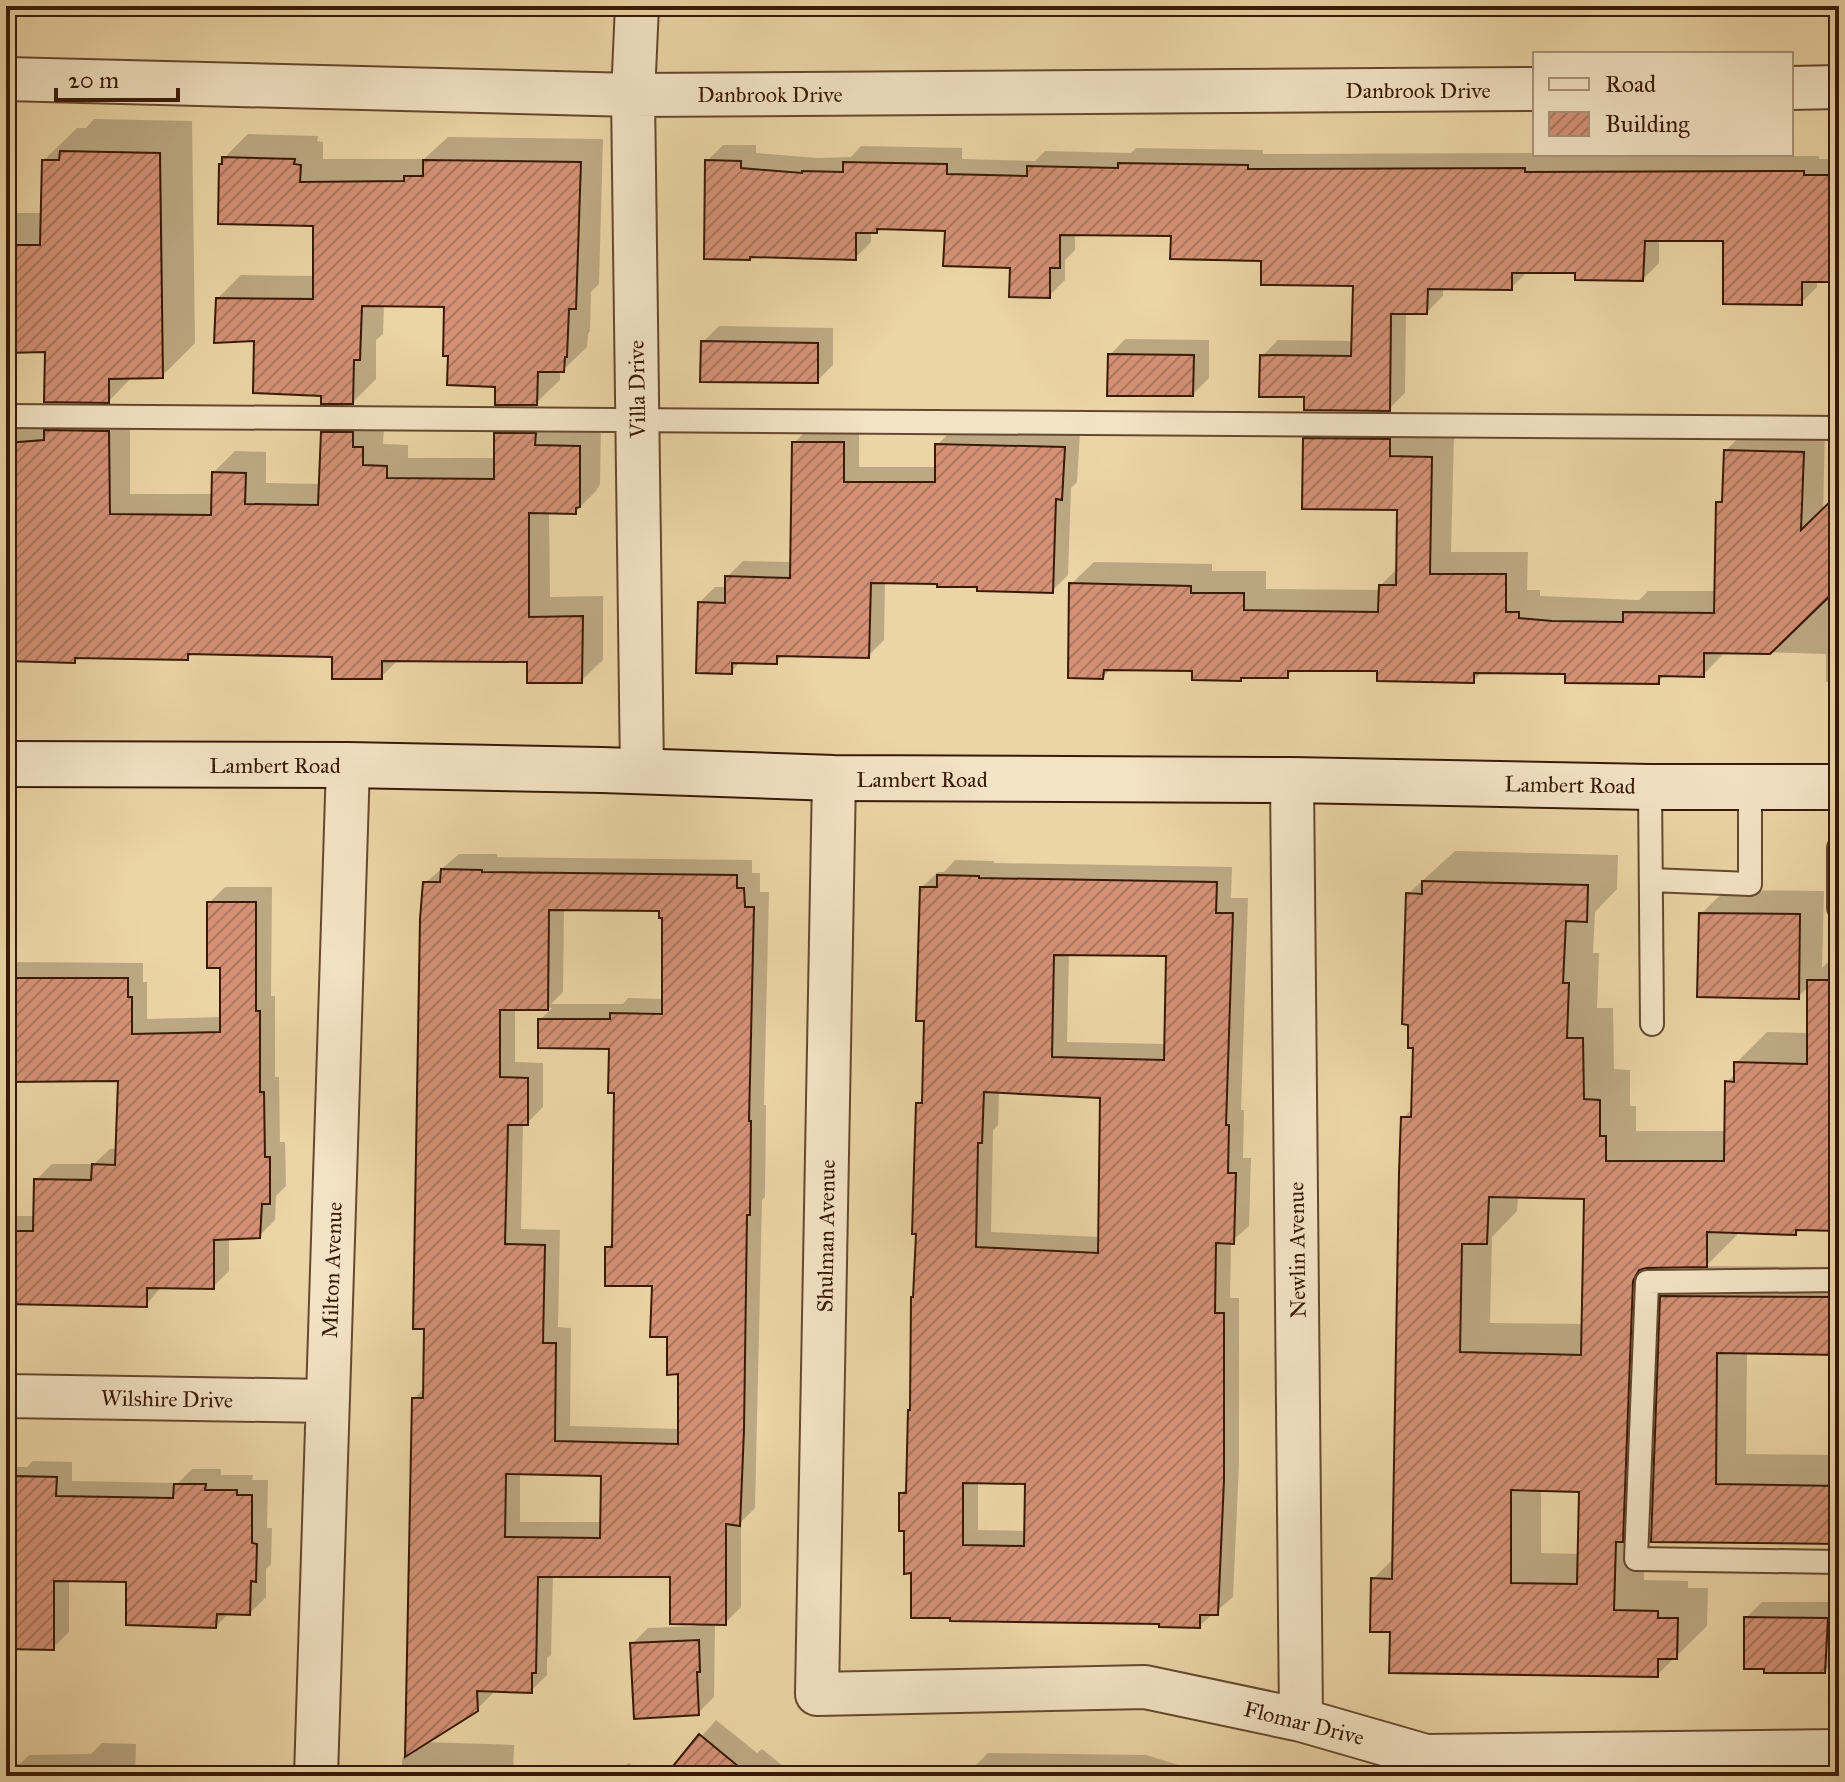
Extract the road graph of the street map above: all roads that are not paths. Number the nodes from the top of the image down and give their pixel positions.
1 (637, 6) edge
2 (6, 79) edge
3 (1839, 87) edge
4 (1793, 88) edge
5 (1533, 89) edge
6 (633, 95) junction
7 (6, 416) edge
8 (637, 418) junction
9 (1839, 428) edge
10 (6, 764) edge
11 (348, 765) junction
12 (642, 772) junction
13 (834, 778) junction
14 (1292, 780) junction
15 (1650, 787) junction
16 (1750, 787) junction
17 (1839, 787) edge
18 (1839, 848) edge
19 (1651, 880) junction
20 (1839, 908) edge
21 (1652, 1024) dead end
22 (1839, 1280) edge
23 (6, 1396) edge
24 (328, 1401) junction
25 (1839, 1562) edge
26 (817, 1694) joint
27 (1301, 1720) junction
28 (1839, 1751) edge
29 (316, 1776) edge

1 - 6 street, Villa Drive
2 - 6 street, Danbrook Drive
3 - 4 street
5 - 6 street, Danbrook Drive
6 - 8 street, Villa Drive
7 - 8 lane
8 - 9 lane
8 - 12 street, Villa Drive
10 - 11 main road, Lambert Road
11 - 12 main road, Lambert Road
11 - 24 street, Milton Avenue
12 - 13 main road, Lambert Road
13 - 14 main road, Lambert Road
13 - 26 street, Shulman Avenue
14 - 15 main road, Lambert Road
14 - 27 street, Newlin Avenue
15 - 16 main road, Lambert Road
15 - 19 lane
16 - 17 main road, Lambert Road
16 - 19 lane
18 - 20 lane
19 - 21 lane
22 - 25 lane
23 - 24 street, Wilshire Drive
24 - 29 street, Milton Avenue
26 - 27 street, Flomar Drive
27 - 28 street, Flomar Drive

